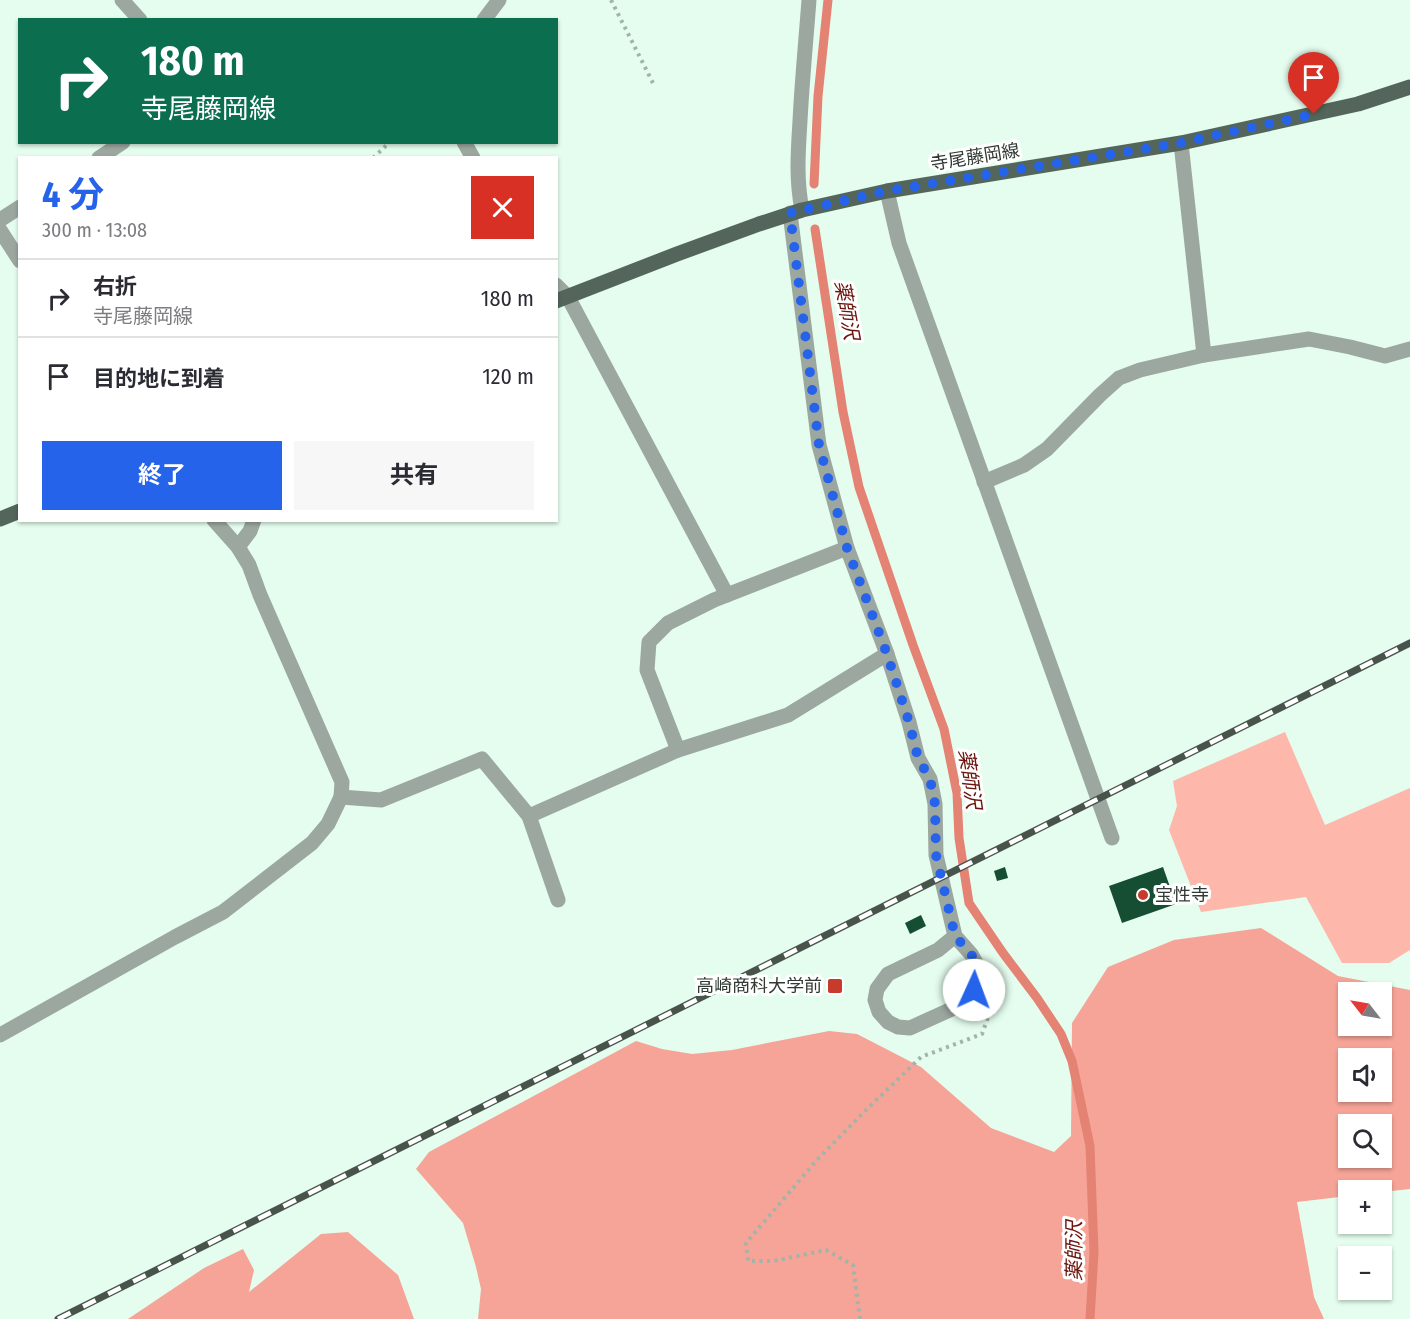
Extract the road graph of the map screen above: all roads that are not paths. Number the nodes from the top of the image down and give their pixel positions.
1 (122, 0) edge
2 (499, 0) edge
3 (809, 0) edge
4 (138, 18) edge
5 (486, 18) edge
6 (1410, 87) edge
7 (1181, 143) junction
8 (120, 144) edge
9 (102, 156) edge
10 (887, 191) junction
11 (18, 208) edge
12 (796, 212) junction
13 (0, 220) edge
14 (0, 230) edge
15 (18, 258) edge
16 (562, 299) edge
17 (1410, 349) edge
18 (1204, 355) junction
19 (984, 482) junction
20 (18, 512) edge
21 (0, 519) edge
22 (216, 522) edge
23 (253, 522) edge
24 (238, 547) junction
25 (847, 548) junction
26 (727, 595) junction
27 (887, 654) junction
28 (678, 750) junction
29 (341, 797) junction
30 (529, 816) junction
31 (1112, 838) dead end
32 (558, 900) dead end
33 (955, 936) junction
34 (0, 1035) edge

1 - 4 street
2 - 5 street
3 - 12 street
6 - 7 main road, 寺尾藤岡線
7 - 10 main road, 寺尾藤岡線
7 - 18 street
8 - 9 street
10 - 12 main road, 寺尾藤岡線
10 - 19 street
11 - 13 street
12 - 16 main road, 寺尾藤岡線
12 - 25 street
14 - 15 street
16 - 26 street
17 - 18 street
18 - 19 street
19 - 31 street
20 - 21 main road
22 - 24 street
23 - 24 street
24 - 29 street
25 - 26 street
25 - 27 street
26 - 28 street
27 - 28 street
27 - 33 street
28 - 30 street
29 - 30 street
29 - 34 street
30 - 32 street
33 - 33 street

